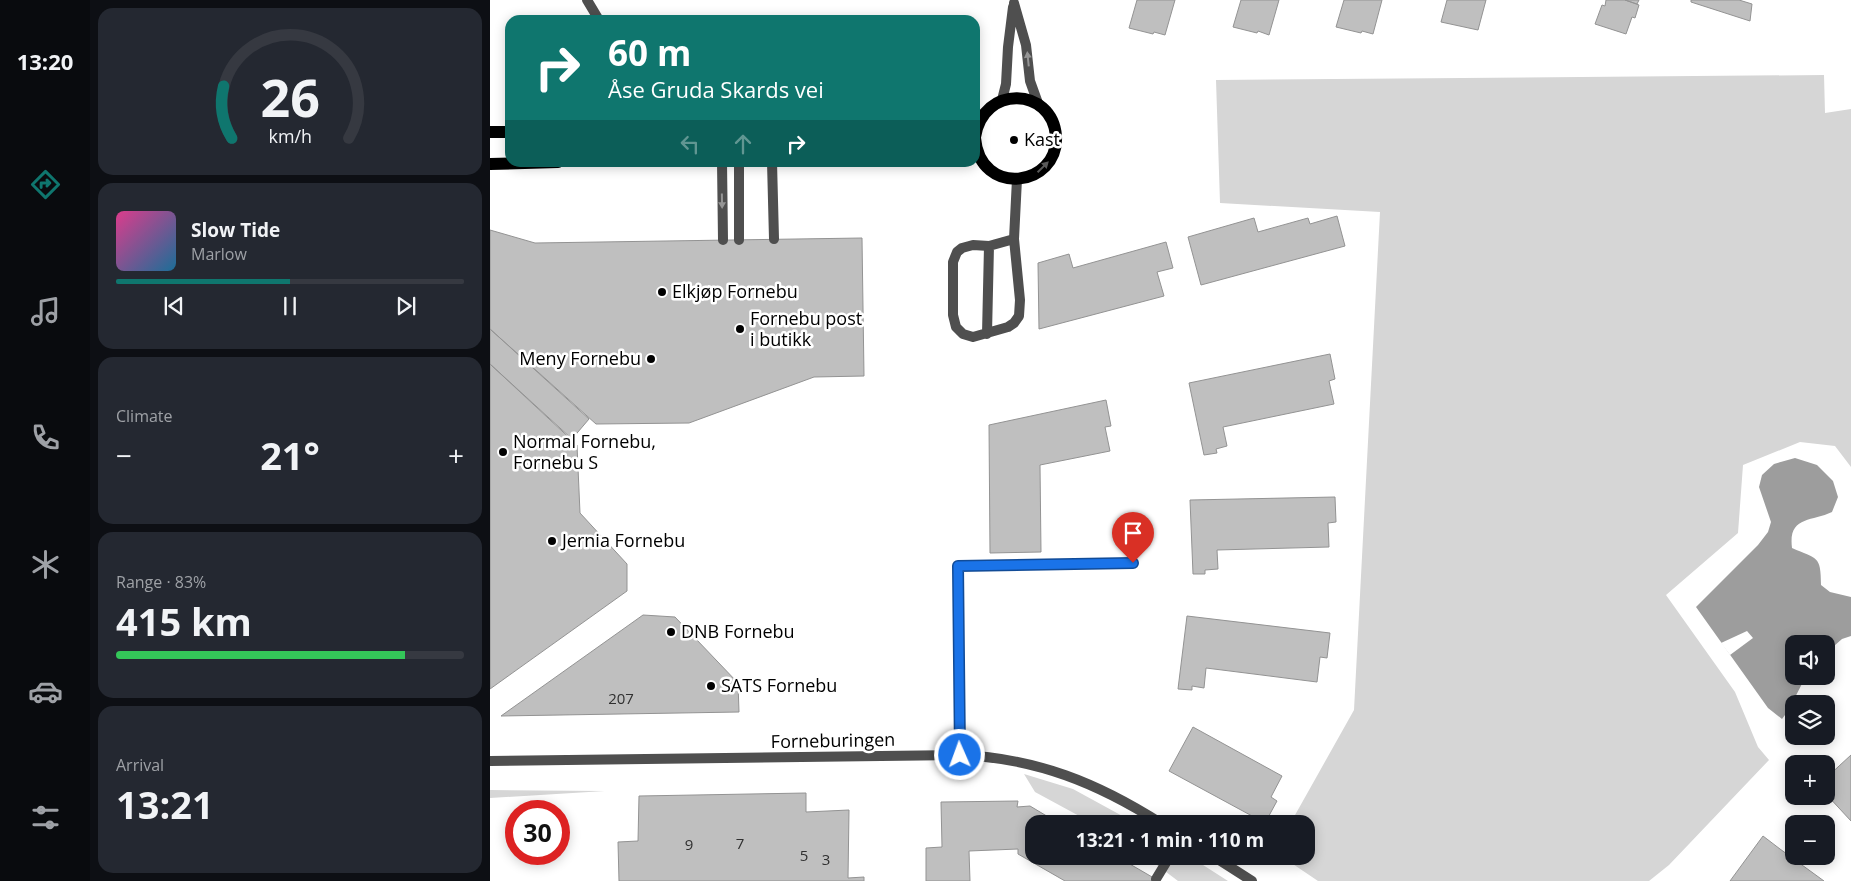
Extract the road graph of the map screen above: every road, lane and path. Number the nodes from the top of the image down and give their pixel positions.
1 (587, 0) edge
2 (1014, 2) edge
3 (596, 15) edge
4 (1002, 100) junction
5 (1039, 106) junction
6 (980, 118) edge
7 (490, 132) edge
8 (505, 132) edge
9 (980, 163) edge
10 (490, 164) edge
11 (505, 164) edge
12 (722, 167) edge
13 (739, 167) edge
14 (772, 167) edge
15 (1017, 179) junction
16 (774, 239) dead end
17 (1014, 239) junction
18 (723, 240) dead end
19 (739, 240) dead end
20 (989, 246) junction
21 (987, 334) junction
22 (1133, 563) dead end
23 (960, 755) junction
24 (490, 761) edge
25 (1148, 815) edge
26 (1165, 865) edge
27 (1227, 865) edge
28 (1156, 879) dead end
29 (1252, 881) edge

1 - 3 street
2 - 4 street
5 -> 2 street
4 - 5 main road
4 - 6 main road
15 -> 5 main road
7 - 8 main road
9 - 15 main road
10 - 11 main road
12 -> 18 street
13 - 19 street
14 - 16 street
15 - 17 street
17 - 20 street
17 - 21 street
20 - 21 street
20 - 21 street
22 - 23 street
23 - 24 street, Forneburingen
23 - 25 street, Forneburingen
26 - 28 street
27 - 29 street

